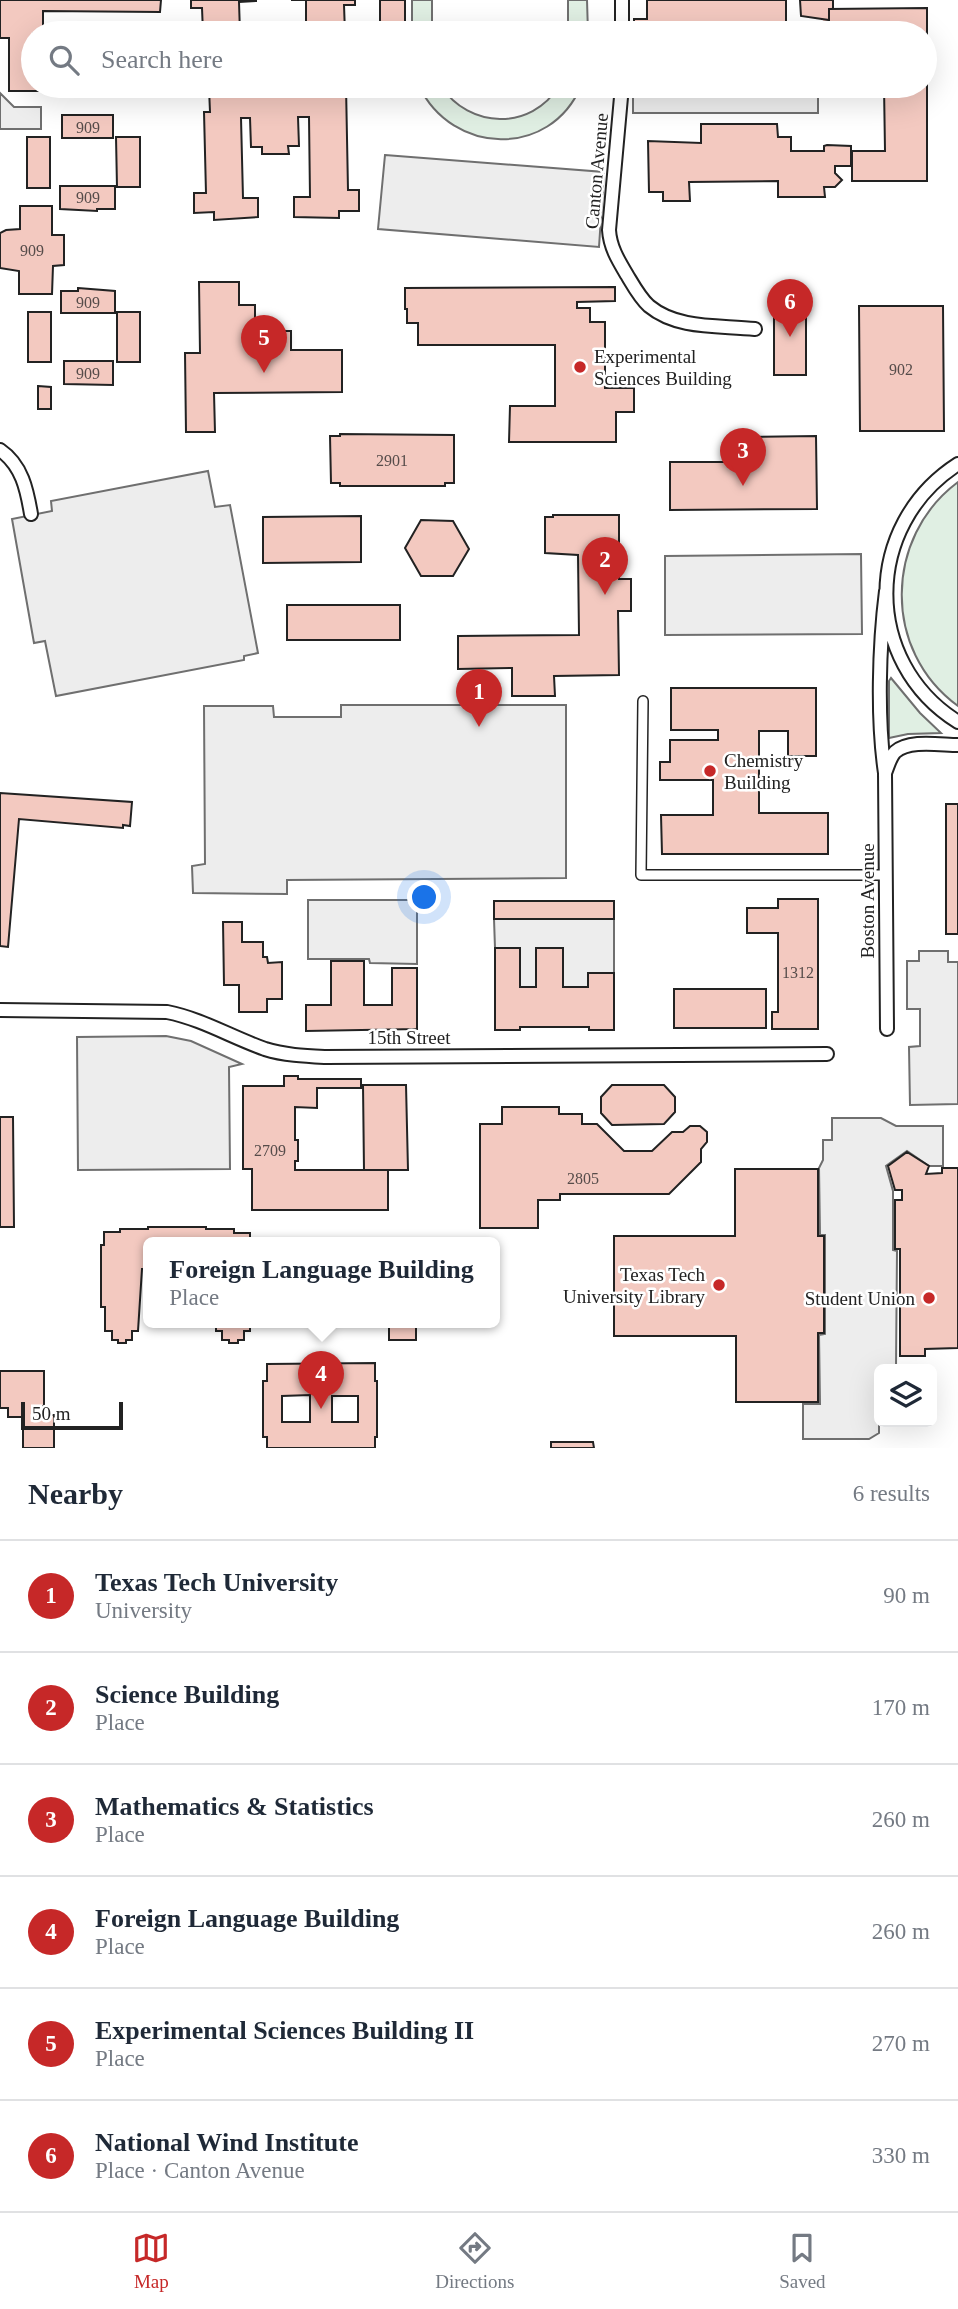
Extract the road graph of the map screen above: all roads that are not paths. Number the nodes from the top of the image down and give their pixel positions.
1 (622, 0) edge
2 (622, 21) edge
3 (621, 98) edge
4 (755, 329) dead end
5 (0, 450) edge
6 (958, 464) edge
7 (31, 514) dead end
8 (886, 591) junction
9 (643, 701) dead end
10 (958, 722) edge
11 (958, 745) edge
12 (885, 773) junction
13 (886, 875) junction
14 (0, 1010) edge
15 (887, 1029) dead end
16 (827, 1054) dead end

1 - 2 street
3 - 4 street, Canton Avenue
5 - 7 street
6 - 8 street
8 - 10 street
8 - 12 street, Boston Avenue
9 - 13 street
11 - 12 street
12 - 13 street, Boston Avenue
13 - 15 street, Boston Avenue
14 - 16 street, 15th Street

